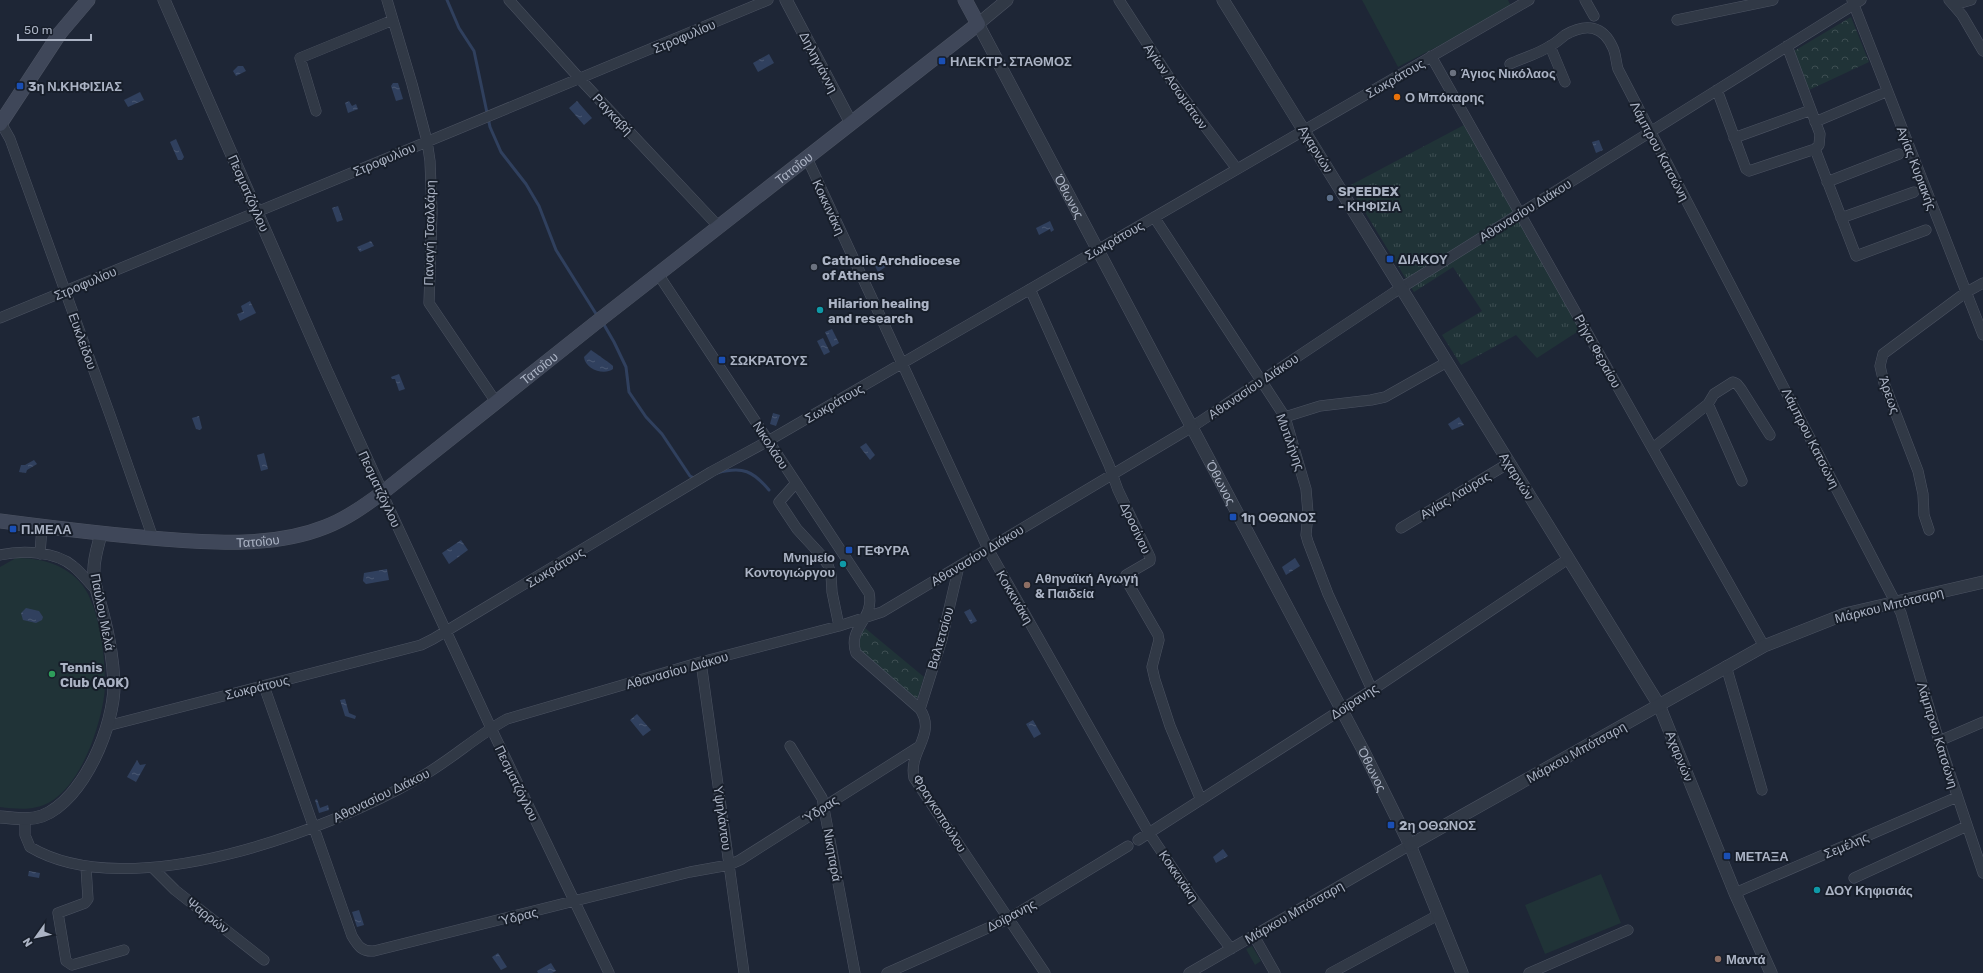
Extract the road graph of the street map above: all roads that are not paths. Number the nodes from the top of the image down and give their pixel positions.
1 (88, 0) edge
2 (164, 0) edge
3 (387, 0) edge
4 (509, 0) edge
5 (768, 0) edge
6 (786, 0) edge
7 (965, 0) edge
8 (1007, 0) edge
9 (1119, 0) edge
10 (1223, 0) edge
11 (1529, 0) edge
12 (1585, 0) edge
13 (1773, 0) edge
14 (1971, 0) edge
15 (1856, 2) edge
16 (1952, 2) edge
17 (1594, 16) dead end
18 (393, 20) junction
19 (1677, 20) dead end
20 (978, 24) junction
21 (1550, 46) junction
22 (1787, 46) junction
23 (1983, 51) edge
24 (1432, 56) junction
25 (1510, 64) dead end
26 (580, 79) junction
27 (1565, 82) dead end
28 (1717, 90) junction
29 (1881, 94) dead end
30 (1811, 110) junction
31 (316, 111) dead end
32 (1816, 122) junction
33 (851, 123) junction
34 (1, 124) edge
35 (1304, 130) junction
36 (1650, 132) junction
37 (1734, 138) junction
38 (427, 141) junction
39 (1815, 149) junction
40 (1899, 154) dead end
41 (807, 158) junction
42 (1237, 169) junction
43 (1827, 182) junction
44 (1914, 192) dead end
45 (257, 212) junction
46 (1520, 213) junction
47 (1154, 217) junction
48 (1841, 218) junction
49 (719, 227) junction
50 (1926, 230) dead end
51 (1098, 250) junction
52 (658, 274) junction
53 (1983, 283) edge
54 (1401, 288) junction
55 (1030, 289) junction
56 (65, 291) junction
57 (1965, 293) junction
58 (0, 318) edge
59 (1983, 335) edge
60 (1447, 362) junction
61 (902, 364) junction
62 (1261, 381) junction
63 (496, 402) junction
64 (1708, 404) junction
65 (1285, 417) junction
66 (1192, 428) junction
67 (1770, 435) dead end
68 (768, 441) junction
69 (1653, 448) junction
70 (1509, 463) junction
71 (1112, 474) junction
72 (1742, 481) dead end
73 (796, 483) junction
74 (382, 493) junction
75 (0, 520) edge
76 (42, 526) junction
77 (1401, 528) dead end
78 (1929, 530) dead end
79 (101, 534) junction
80 (153, 538) junction
81 (988, 549) junction
82 (40, 554) junction
83 (0, 555) edge
84 (1568, 559) junction
85 (959, 566) junction
86 (1983, 582) edge
87 (97, 591) junction
88 (1895, 601) junction
89 (864, 619) junction
90 (839, 626) junction
91 (447, 632) junction
92 (1764, 646) junction
93 (701, 662) junction
94 (1726, 666) junction
95 (264, 686) junction
96 (1372, 690) junction
97 (1659, 705) junction
98 (920, 709) junction
99 (1341, 710) junction
100 (1983, 722) edge
101 (107, 726) junction
102 (491, 728) junction
103 (1939, 740) junction
104 (790, 746) dead end
105 (920, 746) junction
106 (1762, 790) dead end
107 (1957, 797) junction
108 (1201, 800) junction
109 (824, 806) junction
110 (0, 817) edge
111 (25, 819) junction
112 (1966, 826) junction
113 (313, 828) junction
114 (1149, 833) junction
115 (1138, 840) dead end
116 (1410, 845) junction
117 (1128, 846) dead end
118 (729, 865) junction
119 (86, 867) junction
120 (153, 868) junction
121 (1983, 873) edge
122 (1854, 878) dead end
123 (1735, 893) junction
124 (574, 902) junction
125 (1438, 914) junction
126 (1008, 919) junction
127 (1628, 930) dead end
128 (1254, 936) junction
129 (1231, 949) junction
130 (124, 950) dead end
131 (264, 960) dead end
132 (609, 973) edge
133 (744, 973) edge
134 (855, 973) edge
135 (887, 973) edge
136 (1045, 973) edge
137 (1189, 973) edge
138 (1275, 973) edge
139 (1331, 973) edge
140 (1462, 973) edge
141 (1529, 973) edge
142 (1771, 973) edge

1 - 34 main road
2 - 45 street, Πεσματζόγλου
3 - 18 street, Παναγή Τσαλδάρη
4 - 26 street, Ραγκαβή
5 - 26 street, Στροφυλίου
6 - 33 street, Δηληγιάννη
7 - 20 main road, Όθωνος
8 - 20 street, Τατοΐου
9 - 42 street, Αγίων Ασωμάτων
10 - 35 street, Αχαρνών
11 - 24 street, Σωκράτους
12 - 17 street
13 - 19 street
14 - 16 street
15 - 22 street, Αθανασίου Διάκου
15 - 57 street, Αγίας Κυριακής
16 - 23 street
18 - 31 street
18 - 38 street, Παναγή Τσαλδάρη
20 - 33 main road, Τατοΐου
20 - 51 street, Όθωνος
21 - 25 street
21 - 27 street
21 - 36 street, Λάμπρου Κατσώνη
22 - 28 street, Αθανασίου Διάκου
22 - 30 street
24 - 35 street, Σωκράτους
24 - 46 street, Ρήγα Φεραίου
26 - 38 street, Στροφυλίου
26 - 49 street, Ραγκαβή
28 - 36 street, Αθανασίου Διάκου
28 - 37 street
29 - 32 street
30 - 32 street
30 - 37 street
32 - 39 street
33 - 41 main road, Τατοΐου
34 - 56 street, Ευκλείδου
35 - 42 street, Σωκράτους
35 - 54 street, Αχαρνών
36 - 46 street, Αθανασίου Διάκου
36 - 88 street, Λάμπρου Κατσώνη
37 - 39 street
38 - 45 street, Στροφυλίου
38 - 63 street, Παναγή Τσαλδάρη
39 - 43 street
40 - 43 street
41 - 49 main road, Τατοΐου
41 - 61 street, Κοκκινάκη
42 - 47 street, Σωκράτους
43 - 48 street
44 - 48 street
45 - 56 street, Στροφυλίου
45 - 74 street, Πεσματζόγλου
46 - 54 street, Αθανασίου Διάκου
46 - 69 street, Ρήγα Φεραίου
47 - 51 street, Σωκράτους
47 - 62 street, Μυτιλήνης
48 - 50 street
49 - 52 main road, Τατοΐου
51 - 55 street, Σωκράτους
51 - 66 street, Όθωνος
52 - 63 main road, Τατοΐου
52 - 68 street, Νικολάου
53 - 57 street, Άρεως
54 - 60 street, Αχαρνών
54 - 62 street, Αθανασίου Διάκου
55 - 61 street, Σωκράτους
55 - 71 street, Δροσίνου
56 - 58 street, Στροφυλίου
56 - 80 street, Ευκλείδου
57 - 59 street, Αγίας Κυριακής
57 - 78 street, Άρεως
60 - 65 street
60 - 70 street, Αχαρνών
61 - 68 street, Σωκράτους
61 - 81 street, Κοκκινάκη
62 - 65 street, Μυτιλήνης
62 - 66 street, Αθανασίου Διάκου
63 - 74 main road, Τατοΐου
64 - 67 street
64 - 69 street
64 - 72 street
65 - 96 street, Μυτιλήνης
66 - 71 street, Αθανασίου Διάκου
66 - 99 street, Όθωνος
68 - 73 street, Νικολάου
68 - 91 street, Σωκράτους
69 - 92 street, Ρήγα Φεραίου
70 - 77 street, Αγίας Λαύρας
70 - 84 street, Αχαρνών
71 - 81 street, Αθανασίου Διάκου
71 - 108 street, Δροσίνου
73 - 89 street, Νικολάου
73 - 90 street
74 - 80 main road, Τατοΐου
74 - 91 street, Πεσματζόγλου
75 - 76 main road, Τατοΐου
76 - 79 main road, Τατοΐου
76 - 82 street
79 - 80 main road, Τατοΐου
79 - 87 street, Παύλου Μελά
81 - 85 street, Αθανασίου Διάκου
81 - 114 street, Κοκκινάκη
82 - 83 street
82 - 87 street
84 - 96 street, Δοϊρανης
84 - 97 street, Αχαρνών
85 - 89 street, Αθανασίου Διάκου
85 - 98 street, Βαλτετσίου
86 - 88 street, Μάρκου Μπότσαρη
87 - 101 street, Παύλου Μελά
88 - 92 street, Μάρκου Μπότσαρη
88 - 103 street, Λάμπρου Κατσώνη
89 - 90 street, Αθανασίου Διάκου
89 - 98 street
90 - 93 street, Αθανασίου Διάκου
91 - 95 street, Σωκράτους
91 - 102 street, Πεσματζόγλου
92 - 94 street, Μάρκου Μπότσαρη
93 - 102 street, Αθανασίου Διάκου
93 - 118 street, Υψηλάντου
94 - 97 street, Μάρκου Μπότσαρη
94 - 106 street
95 - 101 street, Σωκράτους
95 - 113 street, Ύδρας
96 - 99 street, Δοϊρανης
97 - 116 street, Μάρκου Μπότσαρη
97 - 123 street, Αχαρνών
98 - 105 street, Φραγκοπούλου
99 - 108 street, Δοϊρανης
99 - 116 street, Όθωνος
100 - 103 street
101 - 111 street, Παύλου Μελά
102 - 113 street, Αθανασίου Διάκου
102 - 124 street, Πεσματζόγλου
103 - 107 street, Λάμπρου Κατσώνη
104 - 109 street, Νικηταρά
105 - 109 street, Ύδρας
105 - 126 street, Φραγκοπούλου
107 - 112 street, Λάμπρου Κατσώνη
107 - 123 street, Σεμέλης
108 - 114 street, Δοϊρανης
109 - 118 street, Ύδρας
109 - 134 street, Νικηταρά
110 - 111 street, Παύλου Μελά
111 - 119 street, Αθανασίου Διάκου
112 - 121 street, Λάμπρου Κατσώνη
112 - 122 street
113 - 120 street, Αθανασίου Διάκου
113 - 124 street, Ύδρας
114 - 115 street, Δοϊρανης
114 - 129 street, Κοκκινάκη
116 - 125 street, Όθωνος
116 - 128 street, Μάρκου Μπότσαρη
117 - 126 street, Δοϊρανης
118 - 124 street, Ύδρας
118 - 133 street, Υψηλάντου
119 - 120 street, Αθανασίου Διάκου
119 - 130 street
120 - 131 street, Ψαρρών
123 - 142 street, Αχαρνών
124 - 132 street, Πεσματζόγλου
125 - 139 street
125 - 140 street, Όθωνος
126 - 135 street, Δοϊρανης
126 - 136 street, Φραγκοπούλου
127 - 141 street
128 - 129 street, Μάρκου Μπότσαρη
128 - 138 street
129 - 137 street, Μάρκου Μπότσαρη

